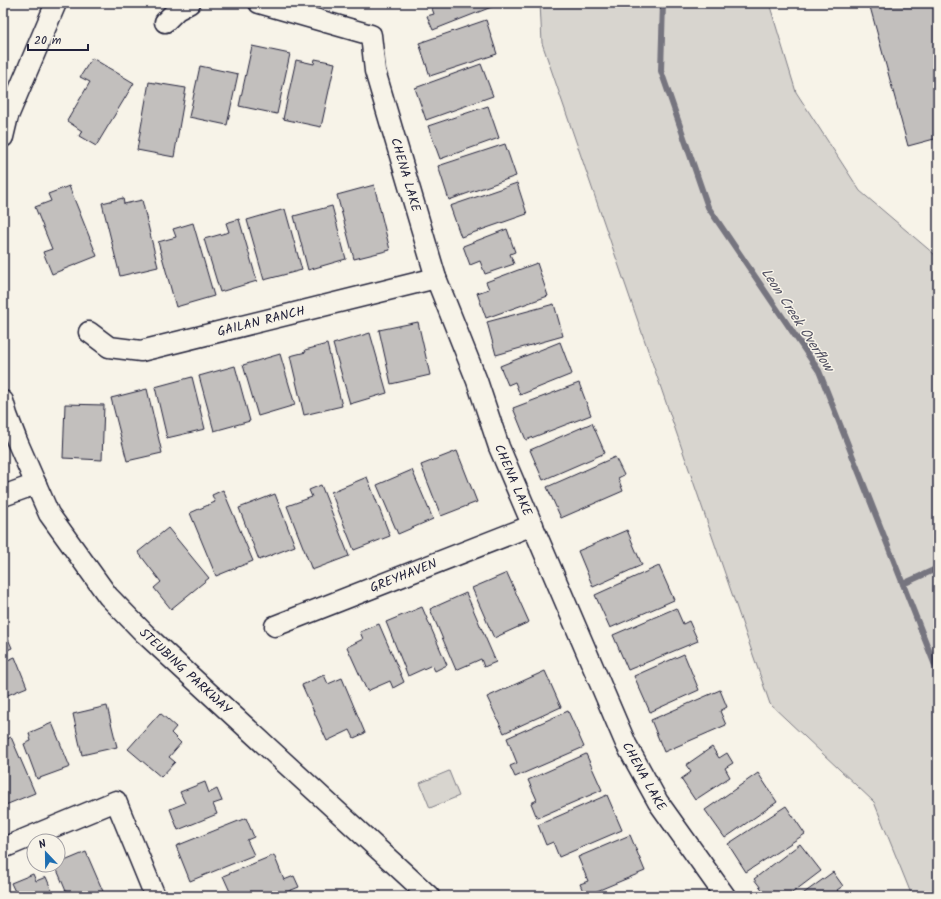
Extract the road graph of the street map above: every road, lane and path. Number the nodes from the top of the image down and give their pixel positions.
1 (56, 3) edge
2 (190, 3) edge
3 (259, 3) edge
4 (165, 22) dead end
5 (3, 138) edge
6 (436, 278) junction
7 (89, 332) dead end
8 (3, 401) edge
9 (10, 445) edge
10 (36, 484) junction
11 (3, 496) edge
12 (533, 526) junction
13 (275, 626) dead end
14 (3, 848) edge
15 (155, 896) edge
16 (429, 896) edge
17 (722, 896) edge

1 - 5 street
2 - 4 street
3 - 6 street, CHENA LAKE
6 - 7 street, GAILAN RANCH
6 - 12 street, CHENA LAKE
8 - 9 street, STEUBING PARKWAY
9 - 10 street, STEUBING PARKWAY
10 - 11 street
10 - 16 street, STEUBING PARKWAY
12 - 13 street, GREYHAVEN
12 - 17 street, CHENA LAKE
14 - 15 street

